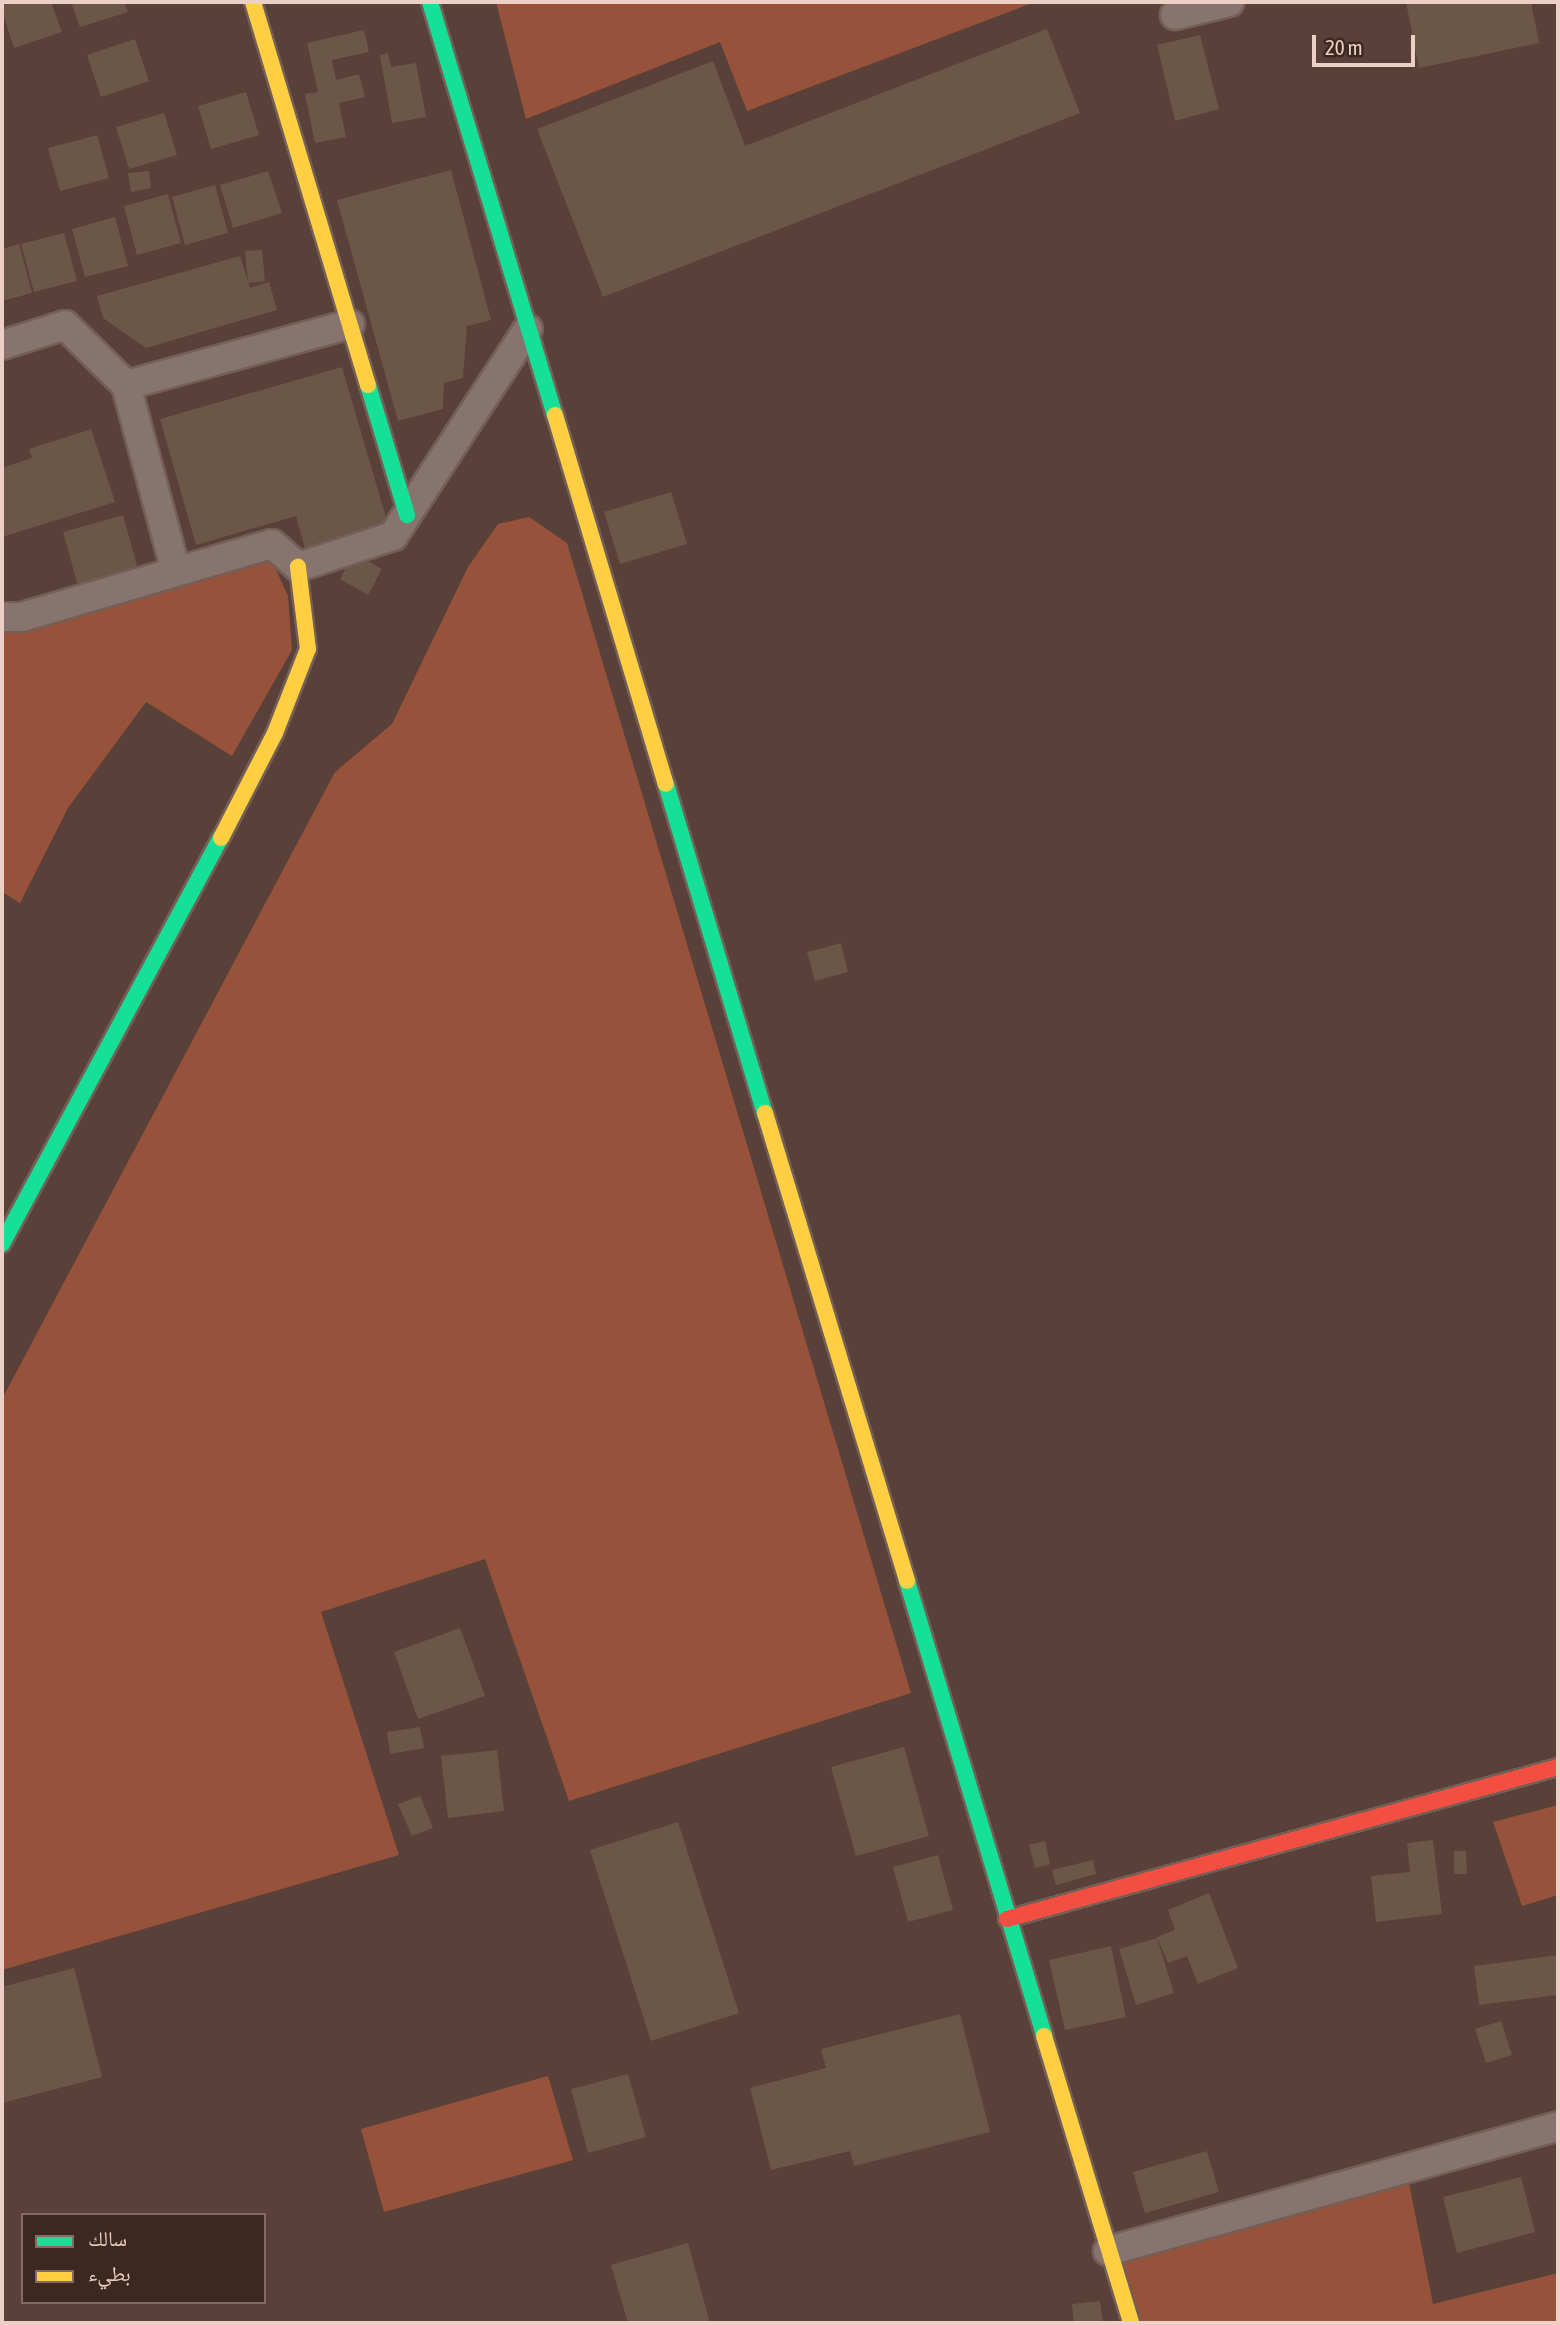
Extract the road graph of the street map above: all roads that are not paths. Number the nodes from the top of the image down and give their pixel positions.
1 (253, 2) edge
2 (430, 2) edge
3 (1229, 2) edge
4 (1175, 15) dead end
5 (350, 324) junction
6 (528, 329) junction
7 (2, 345) edge
8 (126, 385) junction
9 (407, 514) junction
10 (298, 567) junction
11 (176, 571) junction
12 (2, 617) edge
13 (2, 1244) edge
14 (1558, 1767) edge
15 (1007, 1919) junction
16 (1558, 2126) edge
17 (1108, 2252) junction
18 (1131, 2323) edge

1 - 5 street
2 - 6 street
3 - 4 street
5 - 8 street
5 - 9 street
6 - 9 street
6 - 15 street
7 - 8 street
8 - 11 street
9 - 10 street
10 - 11 street
10 - 13 street
11 - 12 street
14 - 15 street
15 - 17 street
16 - 17 street
17 - 18 street

